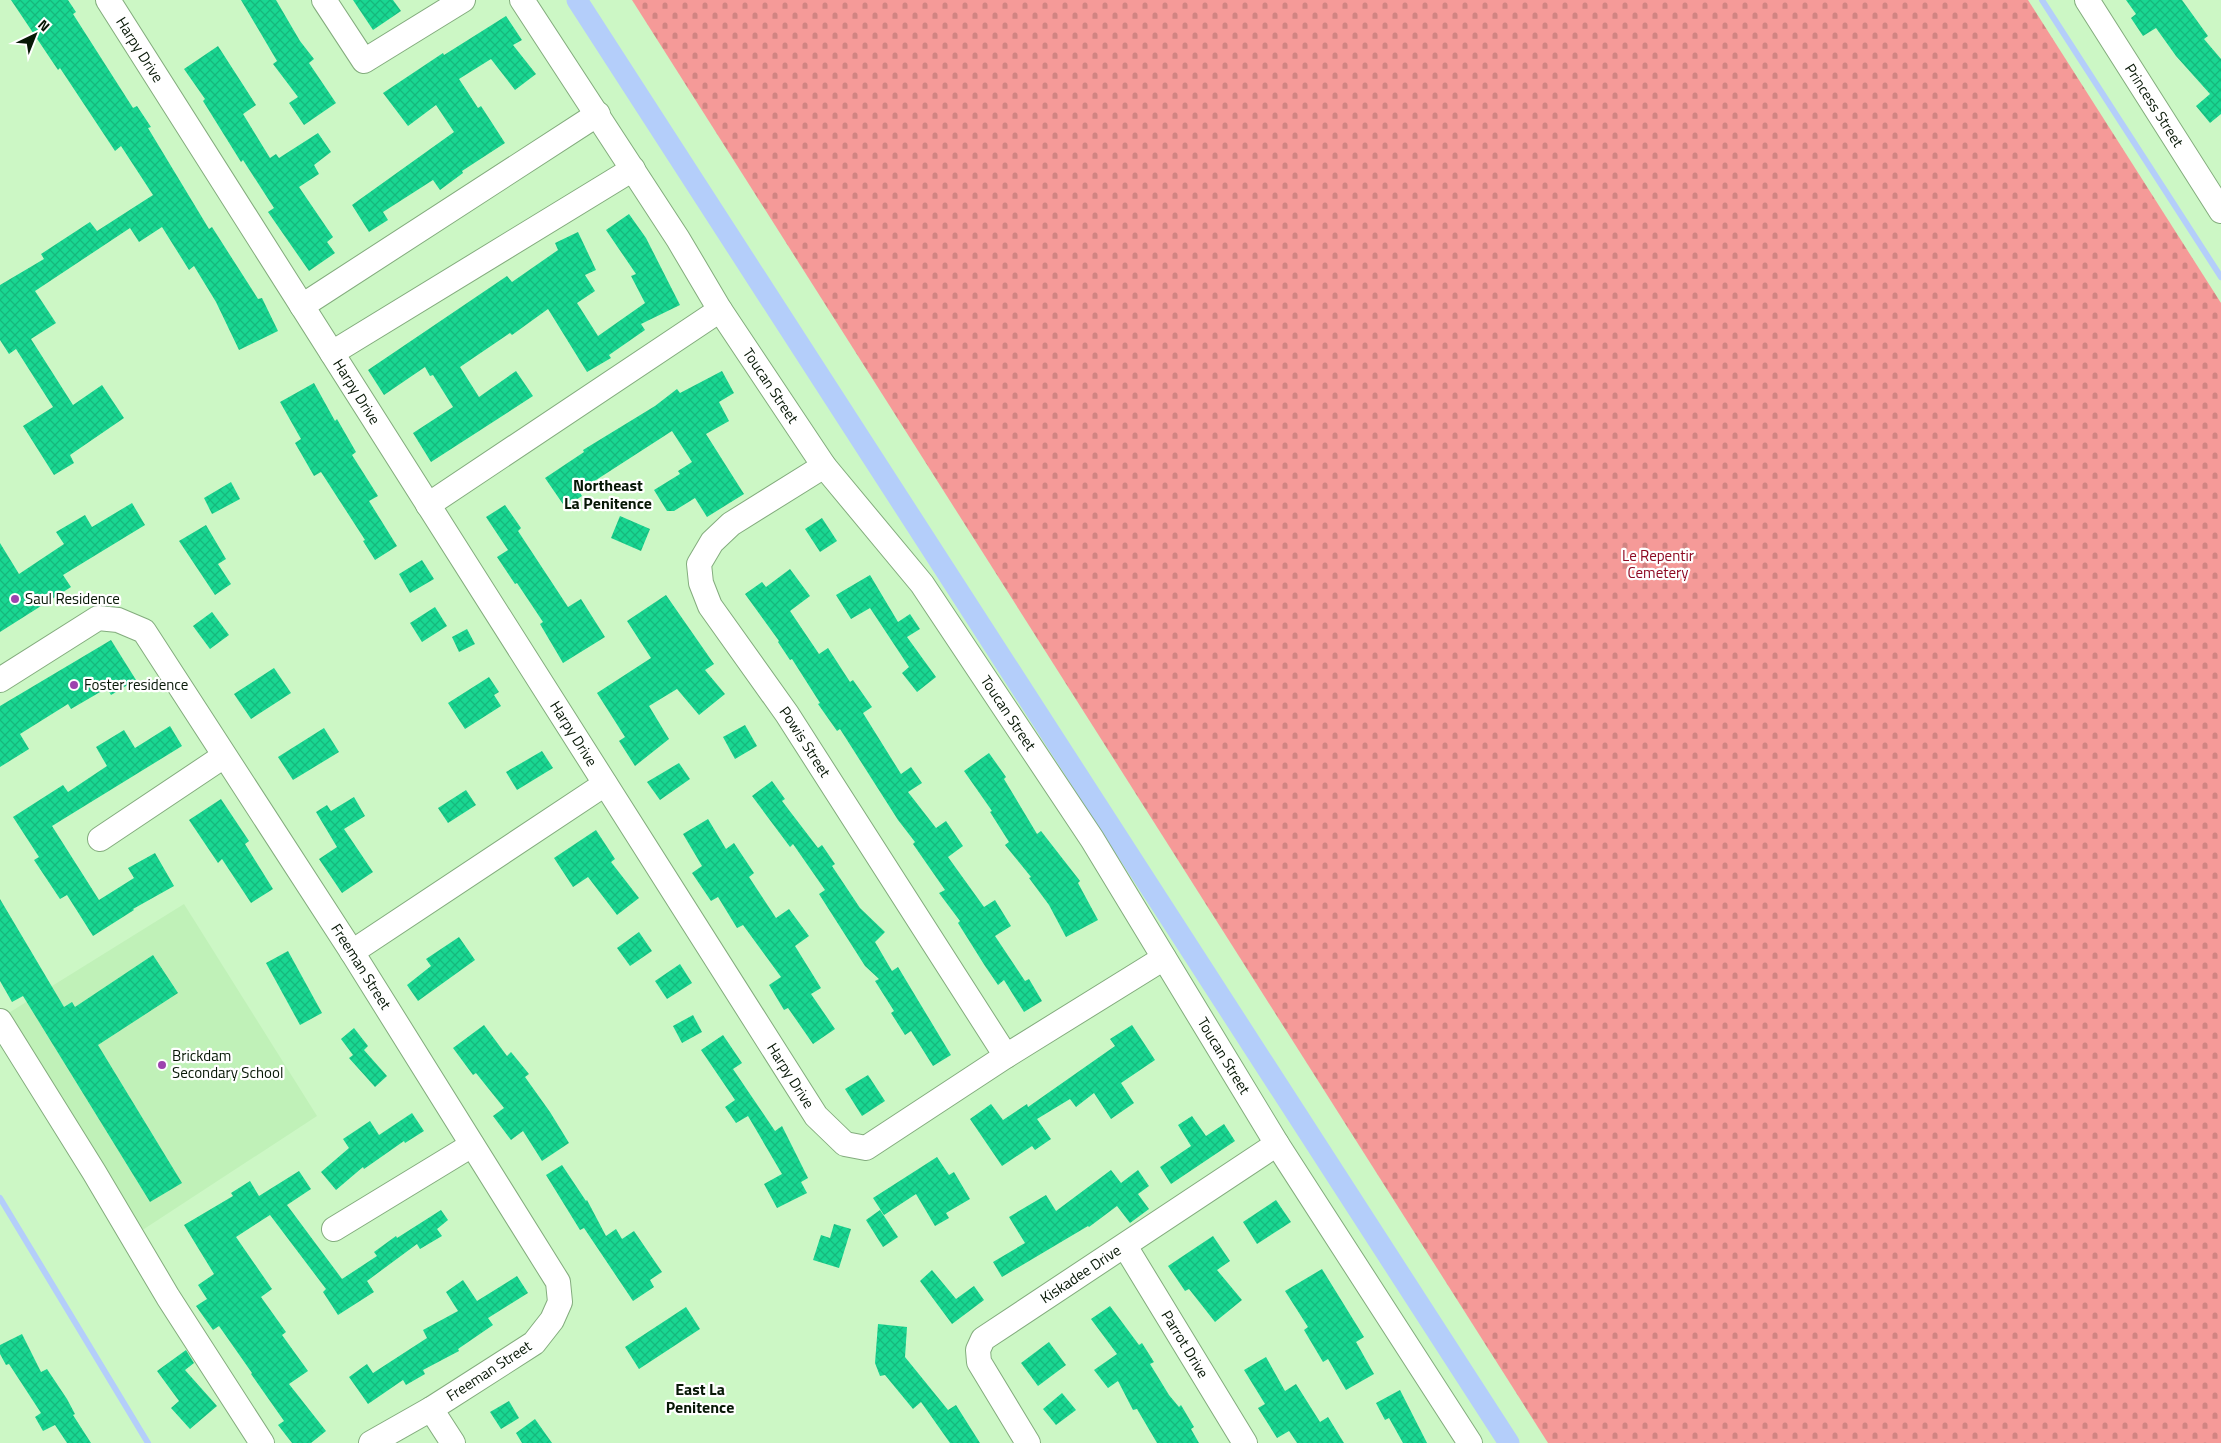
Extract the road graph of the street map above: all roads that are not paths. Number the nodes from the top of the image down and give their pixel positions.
1 (108, 0) edge
2 (324, 0) edge
3 (464, 0) edge
4 (522, 0) edge
5 (2087, 0) edge
6 (598, 114) junction
7 (634, 169) junction
8 (2221, 211) edge
9 (302, 306) junction
10 (720, 310) junction
11 (332, 353) junction
12 (824, 466) junction
13 (428, 505) junction
14 (0, 680) edge
15 (224, 756) junction
16 (605, 784) junction
17 (100, 839) dead end
18 (352, 952) junction
19 (1164, 958) junction
20 (0, 1021) edge
21 (1006, 1056) junction
22 (1277, 1144) junction
23 (472, 1145) junction
24 (334, 1229) dead end
25 (1125, 1246) junction
26 (431, 1409) junction
27 (262, 1443) edge
28 (371, 1443) edge
29 (453, 1443) edge
30 (1028, 1443) edge
31 (1245, 1443) edge
32 (1470, 1443) edge

1 - 9 street, Harpy Drive
2 - 3 street
4 - 6 street, Toucan Street
5 - 8 street, Princess Street
6 - 7 street, Toucan Street
6 - 9 street
7 - 10 street, Toucan Street
7 - 11 street
9 - 11 street, Harpy Drive
10 - 12 street, Toucan Street
10 - 13 street
11 - 13 street, Harpy Drive
12 - 19 street, Toucan Street
12 - 21 street, Powis Street
13 - 16 street, Harpy Drive
14 - 15 street, Freeman Street
15 - 17 street
15 - 18 street, Freeman Street
16 - 18 street
16 - 21 street, Harpy Drive
18 - 23 street, Freeman Street
19 - 21 street, Harpy Drive
19 - 22 street, Toucan Street
20 - 27 street
22 - 25 street, Kiskadee Drive
22 - 32 street, Toucan Street
23 - 24 street
23 - 26 street, Freeman Street
25 - 30 street, Kiskadee Drive
25 - 31 street, Parrot Drive
26 - 28 street, Freeman Street
26 - 29 street, Freeman Street

